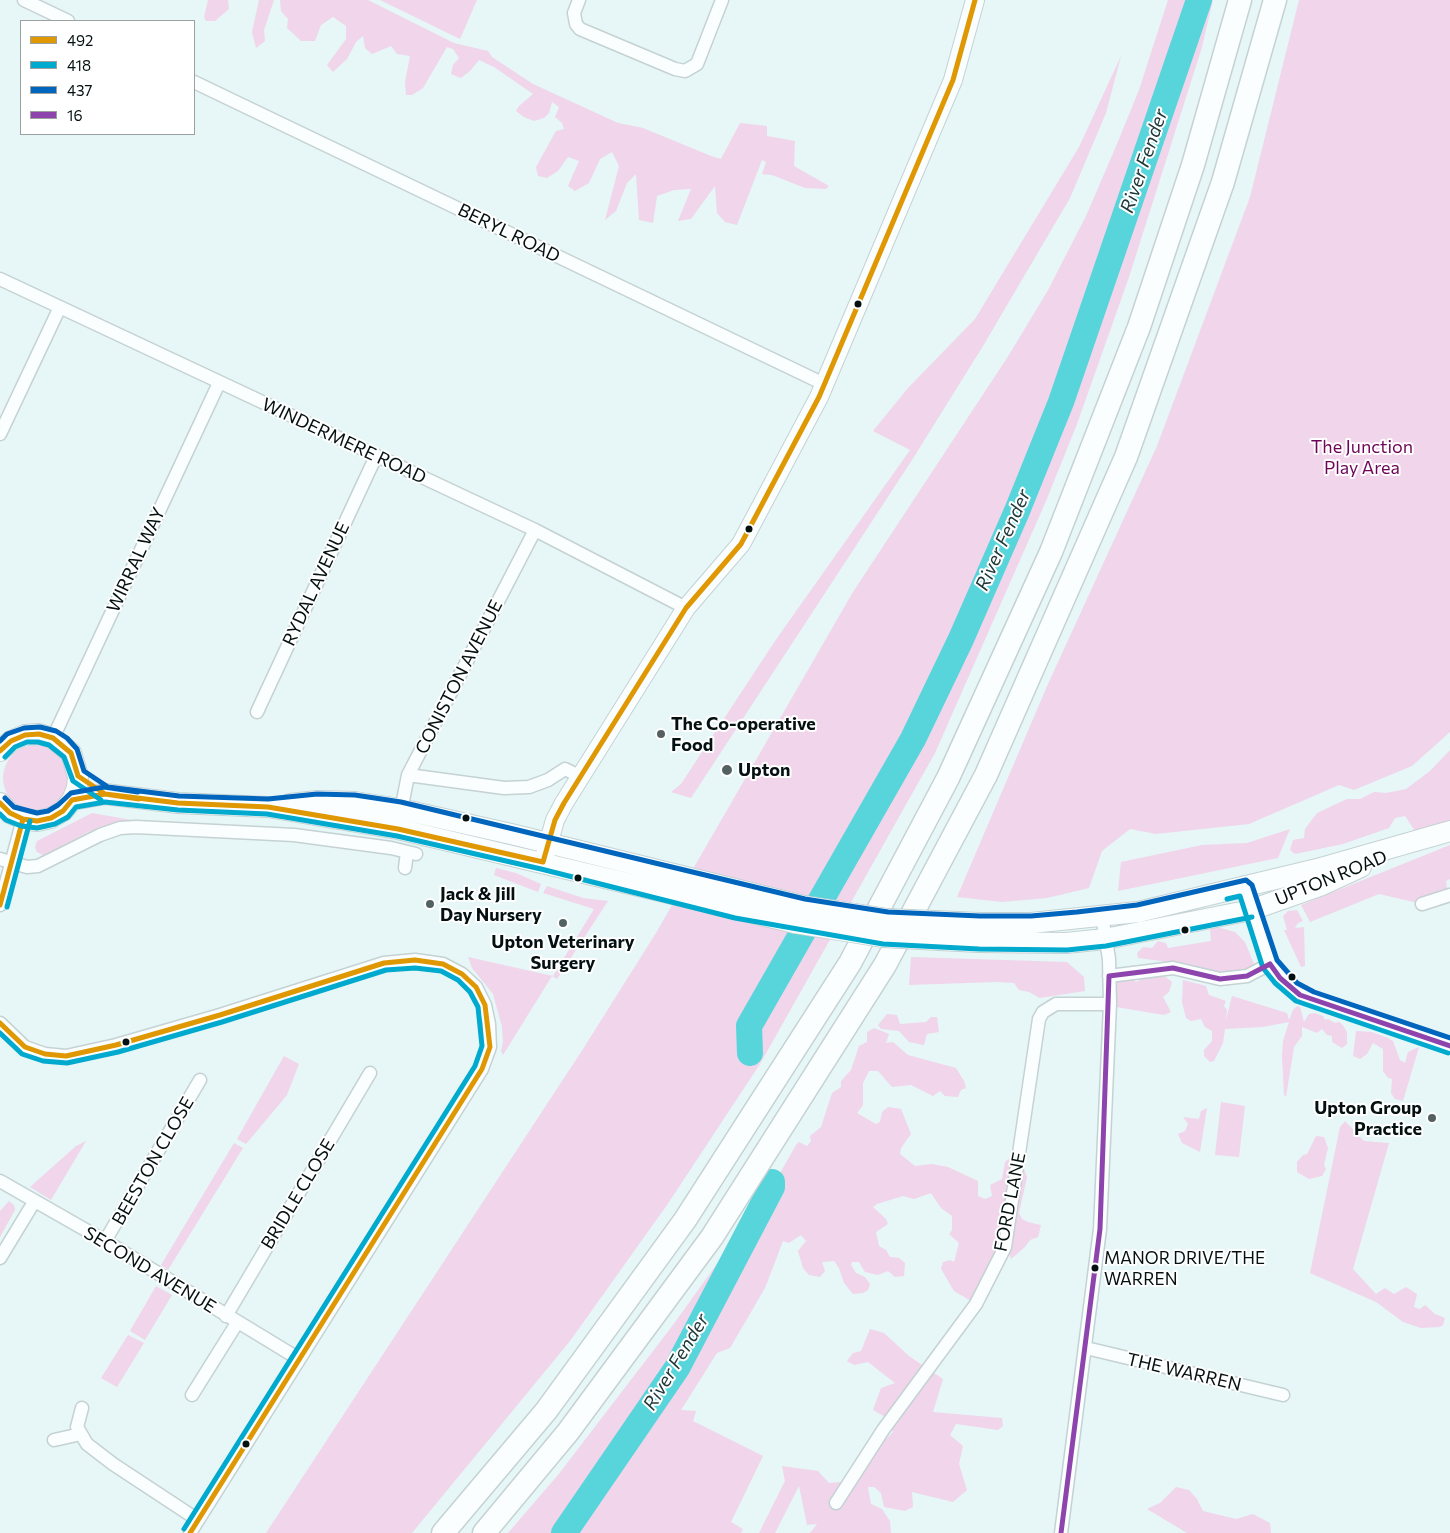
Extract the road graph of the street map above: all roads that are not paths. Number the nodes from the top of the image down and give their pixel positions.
1 (24, 0) edge
2 (579, 0) edge
3 (722, 0) edge
4 (975, 0) edge
5 (1240, 0) edge
6 (1275, 0) edge
7 (66, 20) edge
8 (195, 82) edge
9 (0, 279) edge
10 (60, 306) junction
11 (219, 383) junction
12 (824, 384) junction
13 (0, 434) edge
14 (376, 456) junction
15 (535, 530) junction
16 (686, 608) junction
17 (257, 712) dead end
18 (53, 738) junction
19 (0, 751) edge
20 (408, 775) junction
21 (78, 776) junction
22 (580, 777) junction
23 (105, 794) junction
24 (72, 800) junction
25 (0, 803) edge
26 (268, 807) junction
27 (400, 809) junction
28 (23, 819) junction
29 (398, 829) junction
30 (1450, 831) edge
31 (1420, 841) junction
32 (545, 853) junction
33 (6, 862) edge
34 (405, 868) dead end
35 (1245, 887) junction
36 (1450, 895) edge
37 (1422, 904) dead end
38 (0, 905) edge
39 (1251, 910) junction
40 (1102, 916) junction
41 (980, 933) junction
42 (1105, 939) junction
43 (1270, 964) junction
44 (1109, 976) junction
45 (1110, 1004) junction
46 (0, 1023) edge
47 (1450, 1046) edge
48 (370, 1073) dead end
49 (200, 1080) dead end
50 (0, 1181) edge
51 (34, 1202) junction
52 (105, 1241) junction
53 (0, 1258) edge
54 (226, 1316) junction
55 (237, 1323) junction
56 (1086, 1348) junction
57 (299, 1360) junction
58 (192, 1395) dead end
59 (1283, 1395) dead end
60 (82, 1408) dead end
61 (81, 1434) junction
62 (54, 1440) dead end
63 (836, 1503) dead end
64 (198, 1520) junction
65 (190, 1533) edge
66 (443, 1533) edge
67 (484, 1533) edge
68 (1061, 1533) edge

1 - 7 street
2 - 3 street
4 - 12 street
5 - 66 highway
6 - 67 highway
8 - 12 street, BERYL ROAD
9 - 10 street, WINDERMERE ROAD
10 - 11 street, WINDERMERE ROAD
10 - 13 street
11 - 14 street, WINDERMERE ROAD
11 - 18 street, WIRRAL WAY
12 - 16 street
14 - 15 street, WINDERMERE ROAD
14 - 17 street, RYDAL AVENUE
15 - 16 street, WINDERMERE ROAD
15 - 20 street, CONISTON AVENUE
16 - 22 street
18 - 19 main road
18 - 21 main road
20 - 22 street
20 - 27 street, CONISTON AVENUE
21 - 23 main road, UPTON ROAD
21 - 24 main road
22 - 32 street
23 - 24 main road, UPTON ROAD
23 - 26 main road, UPTON ROAD
24 - 28 main road
25 - 28 main road
26 - 27 main road, UPTON ROAD
26 - 29 main road, UPTON ROAD
27 - 29 street, CONISTON AVENUE
27 - 32 main road, UPTON ROAD
28 - 33 street
29 - 32 main road, UPTON ROAD
30 - 31 main road, UPTON ROAD
31 - 35 main road, UPTON ROAD
31 - 39 main road, UPTON ROAD
32 - 41 main road, UPTON ROAD, bridge
33 - 34 street
33 - 38 street
35 - 39 street
35 - 40 main road, UPTON ROAD
36 - 37 street
39 - 42 main road, UPTON ROAD
39 - 43 street
40 - 41 main road, UPTON ROAD
40 - 42 street
41 - 42 main road, UPTON ROAD
42 - 44 street
43 - 44 street
43 - 47 street
44 - 45 street
45 - 56 street
45 - 63 street, FORD LANE
46 - 57 street
48 - 54 street, BRIDLE CLOSE
49 - 52 street, BEESTON CLOSE
50 - 51 street, SECOND AVENUE
51 - 52 street, SECOND AVENUE
51 - 53 street
52 - 54 street, SECOND AVENUE
54 - 55 street, SECOND AVENUE
55 - 57 street, SECOND AVENUE
55 - 58 street
56 - 59 street, THE WARREN
56 - 68 street
57 - 64 street
60 - 61 street
61 - 62 street
61 - 64 street
64 - 65 street

